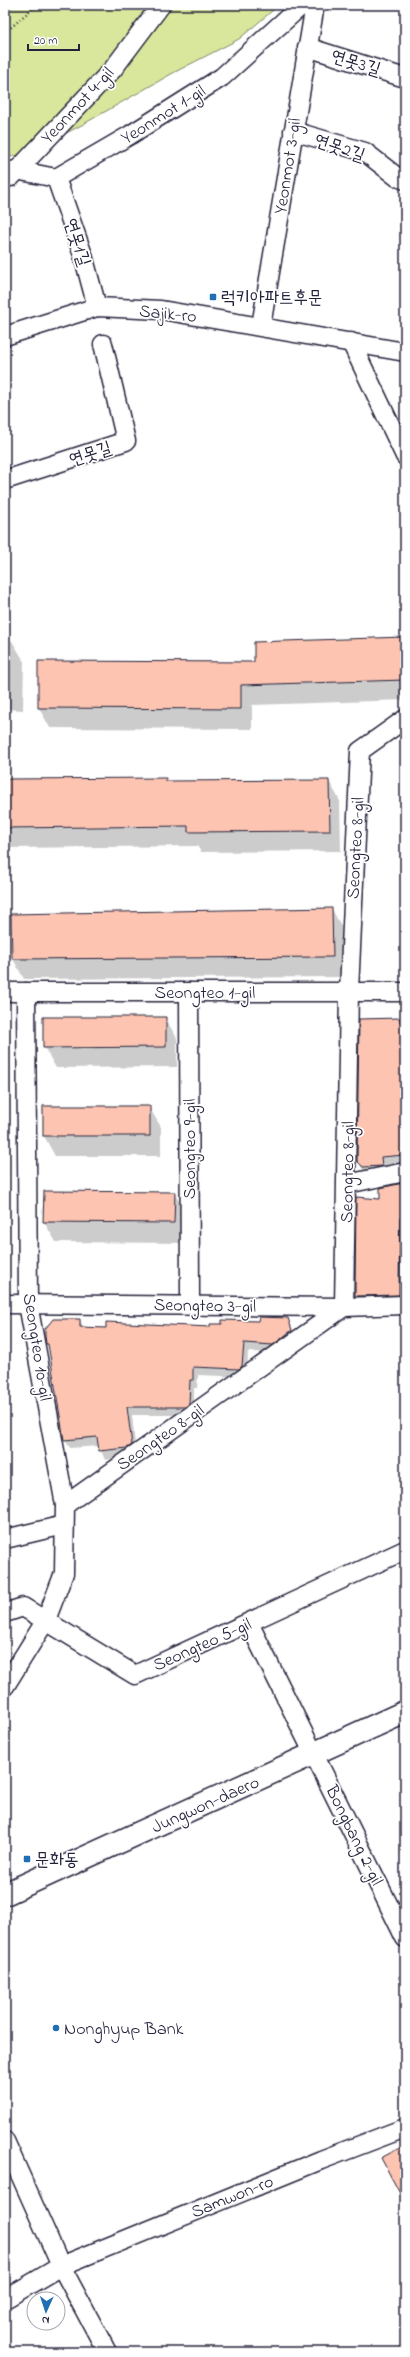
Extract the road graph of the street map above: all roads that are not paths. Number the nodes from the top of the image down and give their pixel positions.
1 (161, 5) edge
2 (302, 5) edge
3 (315, 5) edge
4 (306, 47) junction
5 (405, 78) edge
6 (293, 131) junction
7 (9, 176) edge
8 (56, 178) junction
9 (405, 180) edge
10 (96, 307) junction
11 (261, 326) junction
12 (5, 336) edge
13 (350, 342) junction
14 (103, 344) dead end
15 (405, 352) edge
16 (405, 456) edge
17 (5, 480) edge
18 (405, 719) edge
19 (349, 991) junction
20 (5, 992) edge
21 (26, 992) junction
22 (189, 992) junction
23 (405, 992) edge
24 (405, 1172) edge
25 (347, 1184) junction
26 (5, 1304) edge
27 (28, 1304) junction
28 (190, 1305) junction
29 (405, 1305) edge
30 (344, 1307) junction
31 (65, 1505) junction
32 (64, 1525) junction
33 (5, 1538) edge
34 (405, 1550) edge
35 (5, 1614) edge
36 (46, 1620) junction
37 (249, 1623) junction
38 (5, 1686) edge
39 (405, 1712) edge
40 (315, 1754) junction
41 (5, 1894) edge
42 (405, 1938) edge
43 (405, 2128) edge
44 (5, 2141) edge
45 (61, 2266) junction
46 (5, 2299) edge
47 (107, 2352) edge

1 - 7 street, Yeonmot 4-gil
2 - 8 street, Yeonmot 1-gil
3 - 4 street, Yeonmot 3-gil
4 - 5 street, 연못3길
4 - 6 street, Yeonmot 3-gil
6 - 9 street, 연못2길
6 - 11 street, Yeonmot 3-gil
7 - 8 street
8 - 10 street, 연못1길
10 - 11 street, Sajik-ro
10 - 12 street, Sajik-ro
11 - 13 street, Sajik-ro
13 - 15 street, Sajik-ro
13 - 16 street
14 - 17 street, 연못길
18 - 19 street, Seongteo 8-gil
19 - 22 street, Seongteo 1-gil
19 - 23 street, Seongteo 1-gil
19 - 25 street, Seongteo 8-gil
20 - 21 street, Seongteo 1-gil
21 - 22 street, Seongteo 1-gil
21 - 27 street, Seongteo 10-gil
22 - 28 street, Seongteo 9-gil
24 - 25 street
25 - 30 street, Seongteo 8-gil
26 - 27 street, Seongteo 3-gil
27 - 28 street, Seongteo 3-gil
27 - 31 street, Seongteo 10-gil
28 - 30 street, Seongteo 3-gil
29 - 30 street, Seongteo 3-gil
30 - 31 street, Seongteo 8-gil
31 - 32 street, Seongteo 10-gil
32 - 33 street
32 - 36 street, Seongteo 10-gil
34 - 37 street, Seongteo 5-gil
35 - 36 street, Seongteo 5-gil
36 - 37 street, Seongteo 5-gil
36 - 38 street, Seongteo 10-gil
37 - 40 street, Bongbang 2-gil
39 - 40 street, Jungwon-daero
40 - 41 street, Jungwon-daero
40 - 42 street, Bongbang 2-gil
43 - 45 street, Samwon-ro
44 - 45 street
45 - 46 street, Samwon-ro
45 - 47 street

